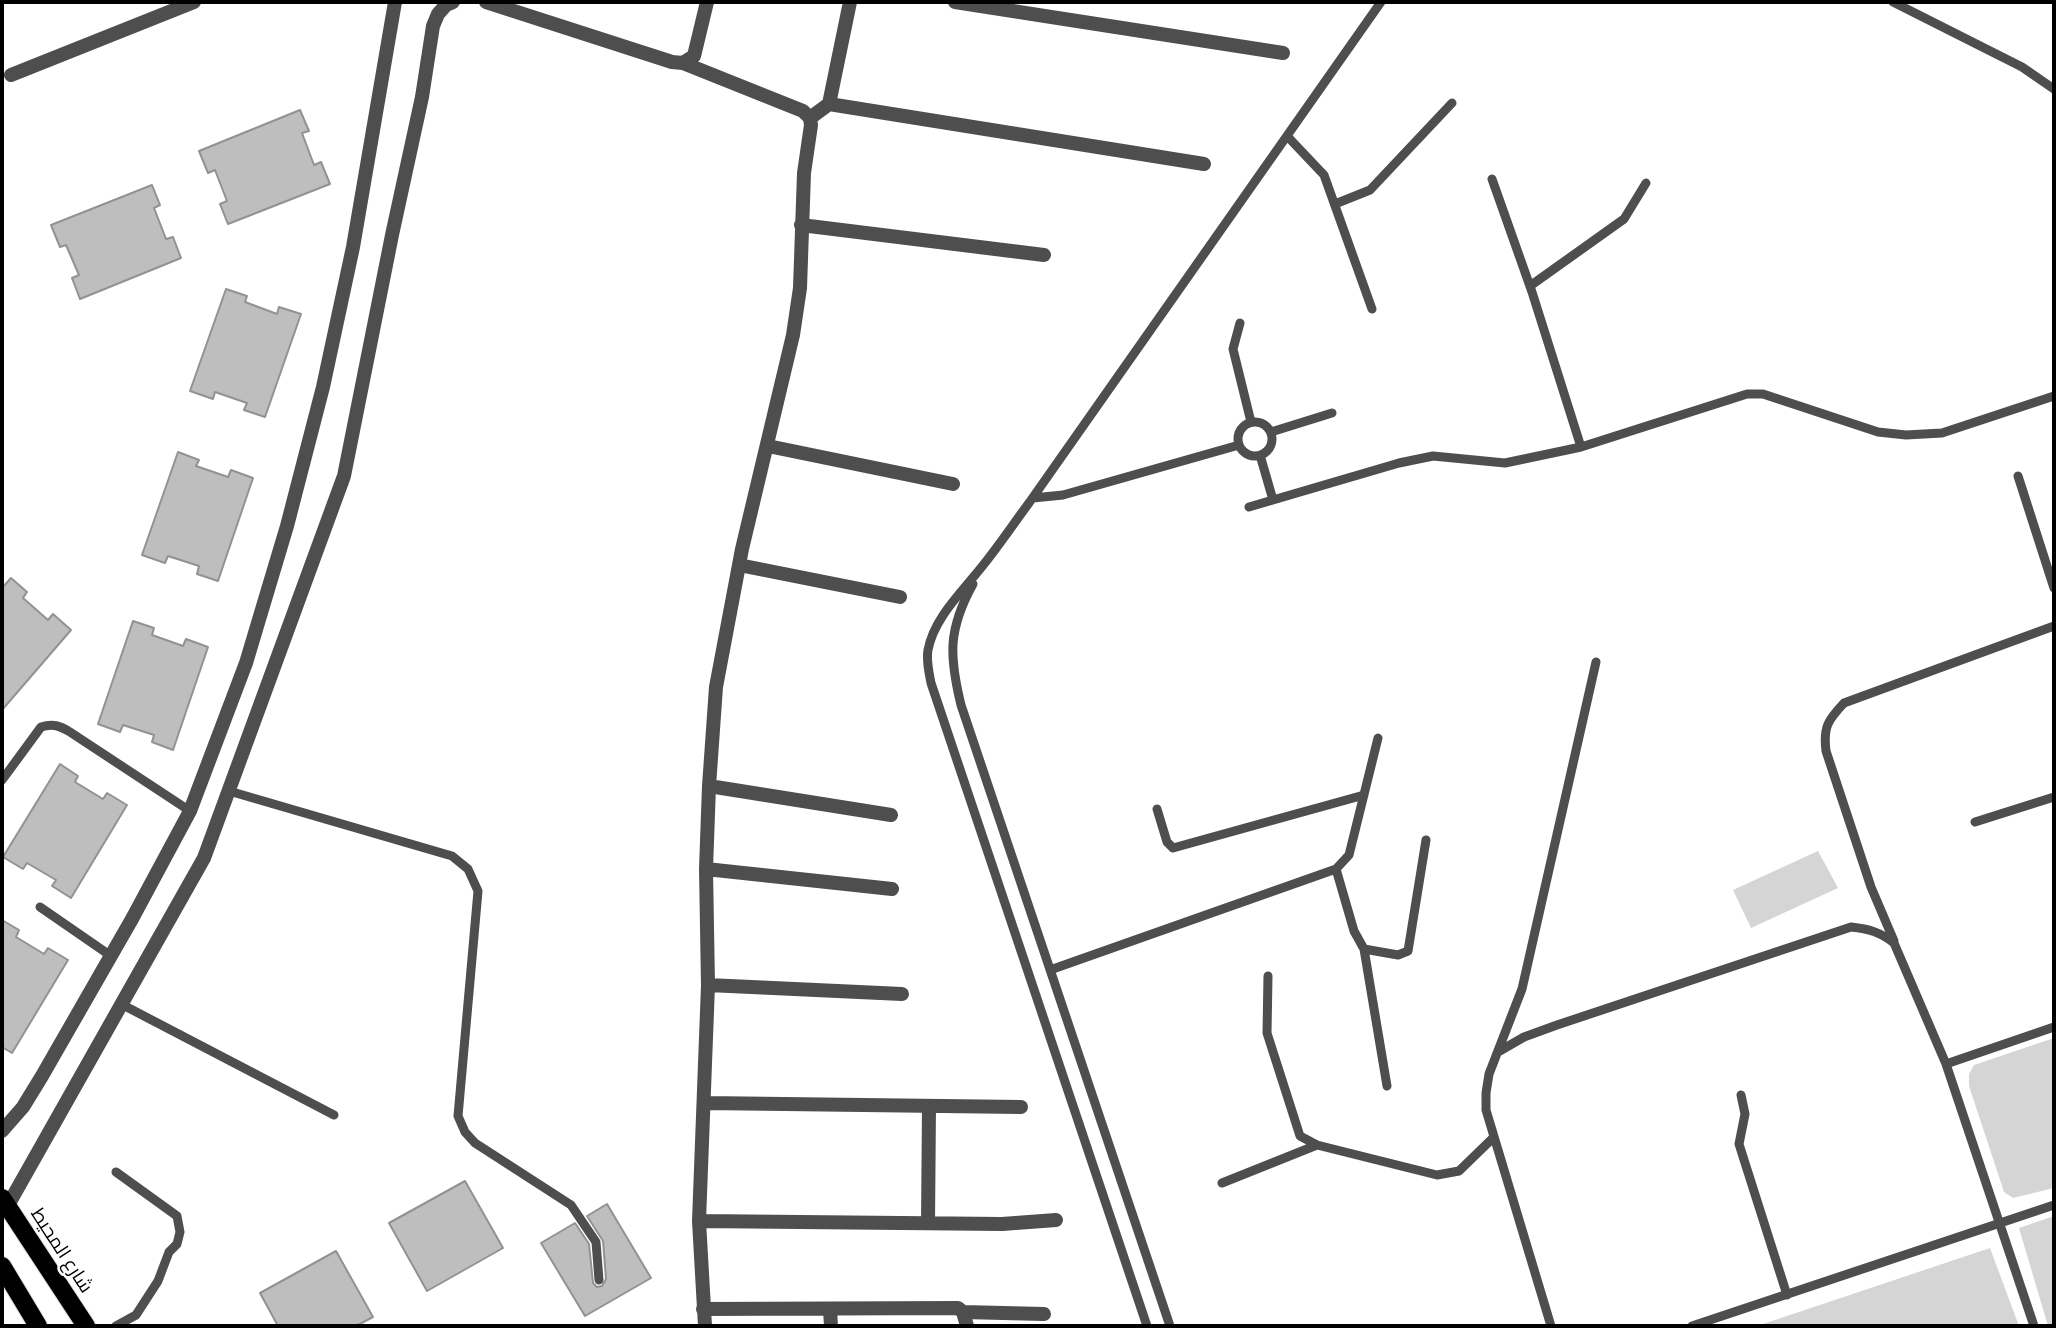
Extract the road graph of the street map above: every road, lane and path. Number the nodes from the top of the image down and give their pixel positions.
1 (194, 2) edge
2 (395, 2) edge
3 (486, 2) edge
4 (707, 2) edge
5 (850, 2) edge
6 (955, 2) edge
7 (1381, 2) edge
8 (1893, 2) edge
9 (449, 3) edge
10 (1283, 53) dead end
11 (683, 63) junction
12 (11, 75) dead end
13 (2054, 89) edge
14 (1452, 103) dead end
15 (829, 104) junction
16 (810, 118) junction
17 (1288, 137) junction
18 (1205, 164) dead end
19 (1492, 179) dead end
20 (1646, 183) dead end
21 (1335, 204) junction
22 (802, 225) junction
23 (1044, 255) dead end
24 (1530, 286) junction
25 (1372, 309) dead end
26 (1240, 323) dead end
27 (2054, 396) edge
28 (1332, 413) dead end
29 (1251, 422) junction
30 (1271, 432) junction
31 (1239, 445) junction
32 (768, 446) junction
33 (1581, 447) junction
34 (1260, 455) junction
35 (2018, 476) dead end
36 (953, 484) dead end
37 (1033, 498) junction
38 (1273, 500) junction
39 (1249, 507) dead end
40 (984, 564) junction
41 (738, 565) junction
42 (2054, 588) edge
43 (900, 597) dead end
44 (2054, 626) edge
45 (1596, 662) dead end
46 (1378, 738) dead end
47 (2, 780) edge
48 (709, 786) junction
49 (229, 791) junction
50 (1364, 795) junction
51 (2054, 797) edge
52 (1157, 809) dead end
53 (190, 811) junction
54 (891, 815) dead end
55 (1975, 822) dead end
56 (1426, 840) dead end
57 (706, 870) junction
58 (1336, 870) junction
59 (892, 889) dead end
60 (40, 907) dead end
61 (1894, 943) junction
62 (1364, 949) junction
63 (111, 956) junction
64 (1050, 970) junction
65 (1268, 976) dead end
66 (708, 985) junction
67 (902, 994) dead end
68 (121, 1004) junction
69 (2054, 1027) edge
70 (1498, 1052) junction
71 (1946, 1064) junction
72 (1387, 1086) dead end
73 (1741, 1095) dead end
74 (705, 1103) junction
75 (929, 1106) junction
76 (1021, 1107) dead end
77 (334, 1115) dead end
78 (2, 1131) edge
79 (1494, 1137) junction
80 (1317, 1145) junction
81 (116, 1172) dead end
82 (1222, 1183) dead end
83 (4, 1202) edge
84 (2054, 1205) edge
85 (1056, 1220) dead end
86 (699, 1221) junction
87 (928, 1223) junction
88 (2000, 1224) junction
89 (2, 1266) edge
90 (599, 1280) dead end
91 (1787, 1295) junction
92 (830, 1308) junction
93 (703, 1309) junction
94 (963, 1312) junction
95 (1044, 1314) dead end
96 (38, 1326) edge
97 (86, 1326) edge
98 (117, 1326) edge
99 (705, 1326) edge
100 (831, 1326) edge
101 (967, 1326) edge
102 (1147, 1326) edge
103 (1170, 1326) edge
104 (1552, 1326) edge
105 (1692, 1326) edge
106 (2034, 1326) edge

1 - 12 street
2 - 53 street
3 - 11 street
4 - 11 street
5 - 15 street
6 - 10 street
7 - 17 lane
8 - 13 lane
9 - 49 street
11 - 16 street
14 - 21 lane
15 - 16 street
15 - 18 street
16 - 22 street
17 - 21 lane
17 - 37 lane
19 - 24 lane
20 - 24 lane
21 - 25 lane
22 - 23 street
22 - 32 street
24 - 33 lane
26 - 29 lane
27 - 33 lane
28 - 30 lane
29 - 30 lane
29 - 31 lane
30 - 34 lane
31 - 34 lane
31 - 37 lane
32 - 36 street
32 - 41 street
33 - 38 lane
34 - 38 lane
35 - 42 lane
37 - 40 lane
38 - 39 lane
40 - 64 lane
40 - 102 lane
41 - 43 street
41 - 48 street
44 - 61 lane
45 - 70 lane
46 - 50 lane
47 - 53 lane
48 - 54 street
48 - 57 street
49 - 68 street
49 - 90 lane
50 - 52 lane
50 - 58 lane
51 - 55 lane
53 - 63 street
56 - 62 lane
57 - 59 street
57 - 66 street
58 - 62 lane
58 - 64 lane
60 - 63 lane
61 - 70 lane
61 - 71 lane
62 - 72 lane
63 - 78 street
64 - 103 lane
65 - 80 lane
66 - 67 street
66 - 74 street
68 - 77 lane
68 - 83 street
69 - 71 lane
70 - 79 lane
71 - 88 lane
73 - 91 lane
74 - 75 street
74 - 86 street
75 - 76 street
75 - 87 street
79 - 80 lane
79 - 104 lane
80 - 82 lane
81 - 98 lane
83 - 97 main road, شارع المحيط
84 - 88 lane
85 - 87 street
86 - 87 street
86 - 93 street
88 - 91 lane
88 - 106 lane
89 - 96 main road
91 - 105 lane
92 - 93 street
92 - 94 street
92 - 100 street
93 - 99 street
94 - 95 street
94 - 101 street

